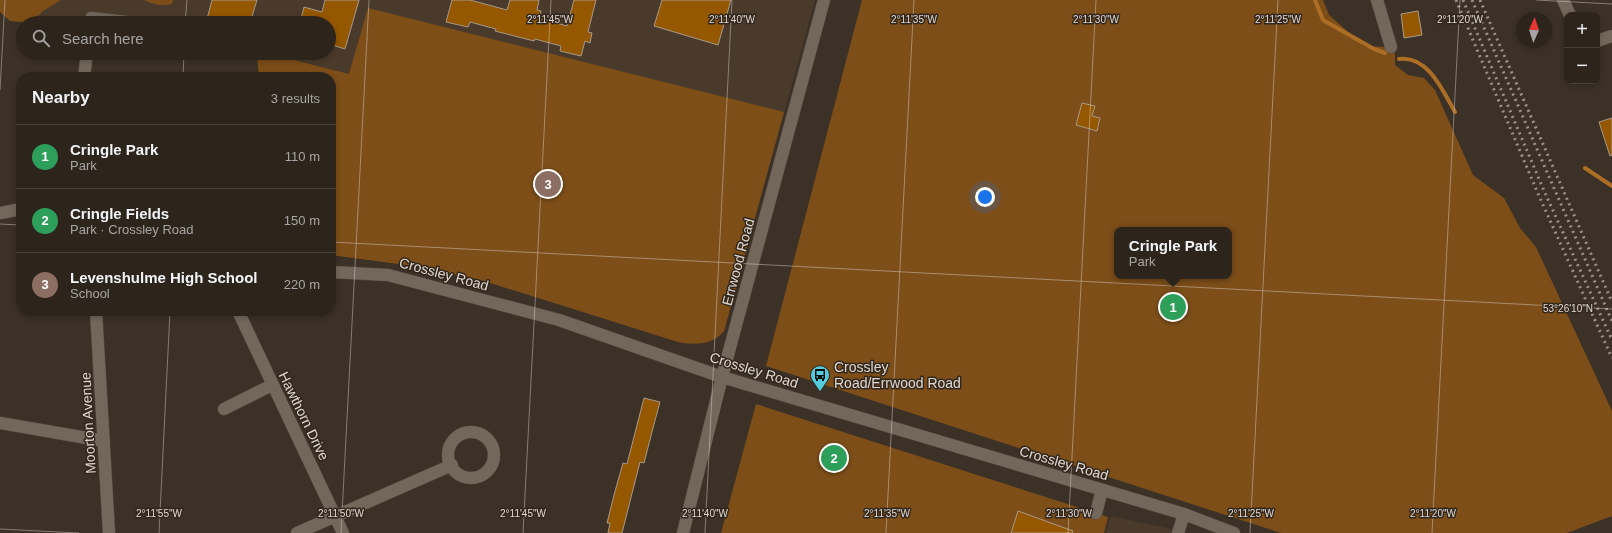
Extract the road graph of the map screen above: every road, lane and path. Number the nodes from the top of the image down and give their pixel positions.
1 (824, 0) edge
2 (1377, 0) edge
3 (1563, 0) edge
4 (1569, 12) edge
5 (1612, 36) edge
6 (1600, 40) edge
7 (1390, 47) dead end
8 (86, 60) edge
9 (85, 72) edge
10 (16, 210) edge
11 (0, 213) edge
12 (336, 272) edge
13 (96, 316) edge
14 (240, 316) edge
15 (722, 377) junction
16 (272, 385) junction
17 (224, 410) dead end
18 (0, 423) edge
19 (104, 441) junction
20 (452, 465) dead end
21 (1102, 490) junction
22 (1096, 513) dead end
23 (1184, 514) junction
24 (335, 515) junction
25 (108, 533) edge
26 (297, 533) edge
27 (343, 533) edge
28 (682, 533) edge
29 (1178, 533) edge
30 (1234, 533) edge

1 - 15 street, Errwood Road
2 - 7 street
3 - 4 street
5 - 6 street
8 - 9 street
10 - 11 street
12 - 15 street, Crossley Road
13 - 19 street, Moorton Avenue
14 - 16 street, Hawthorn Drive
15 - 21 street, Crossley Road
15 - 28 street, Errwood Road
16 - 17 street
16 - 24 street, Hawthorn Drive
18 - 19 street
19 - 25 street, Moorton Avenue
20 - 24 street
21 - 22 street
21 - 23 street, Crossley Road
23 - 29 street
23 - 30 street, Crossley Road
24 - 26 street
24 - 27 street, Hawthorn Drive

